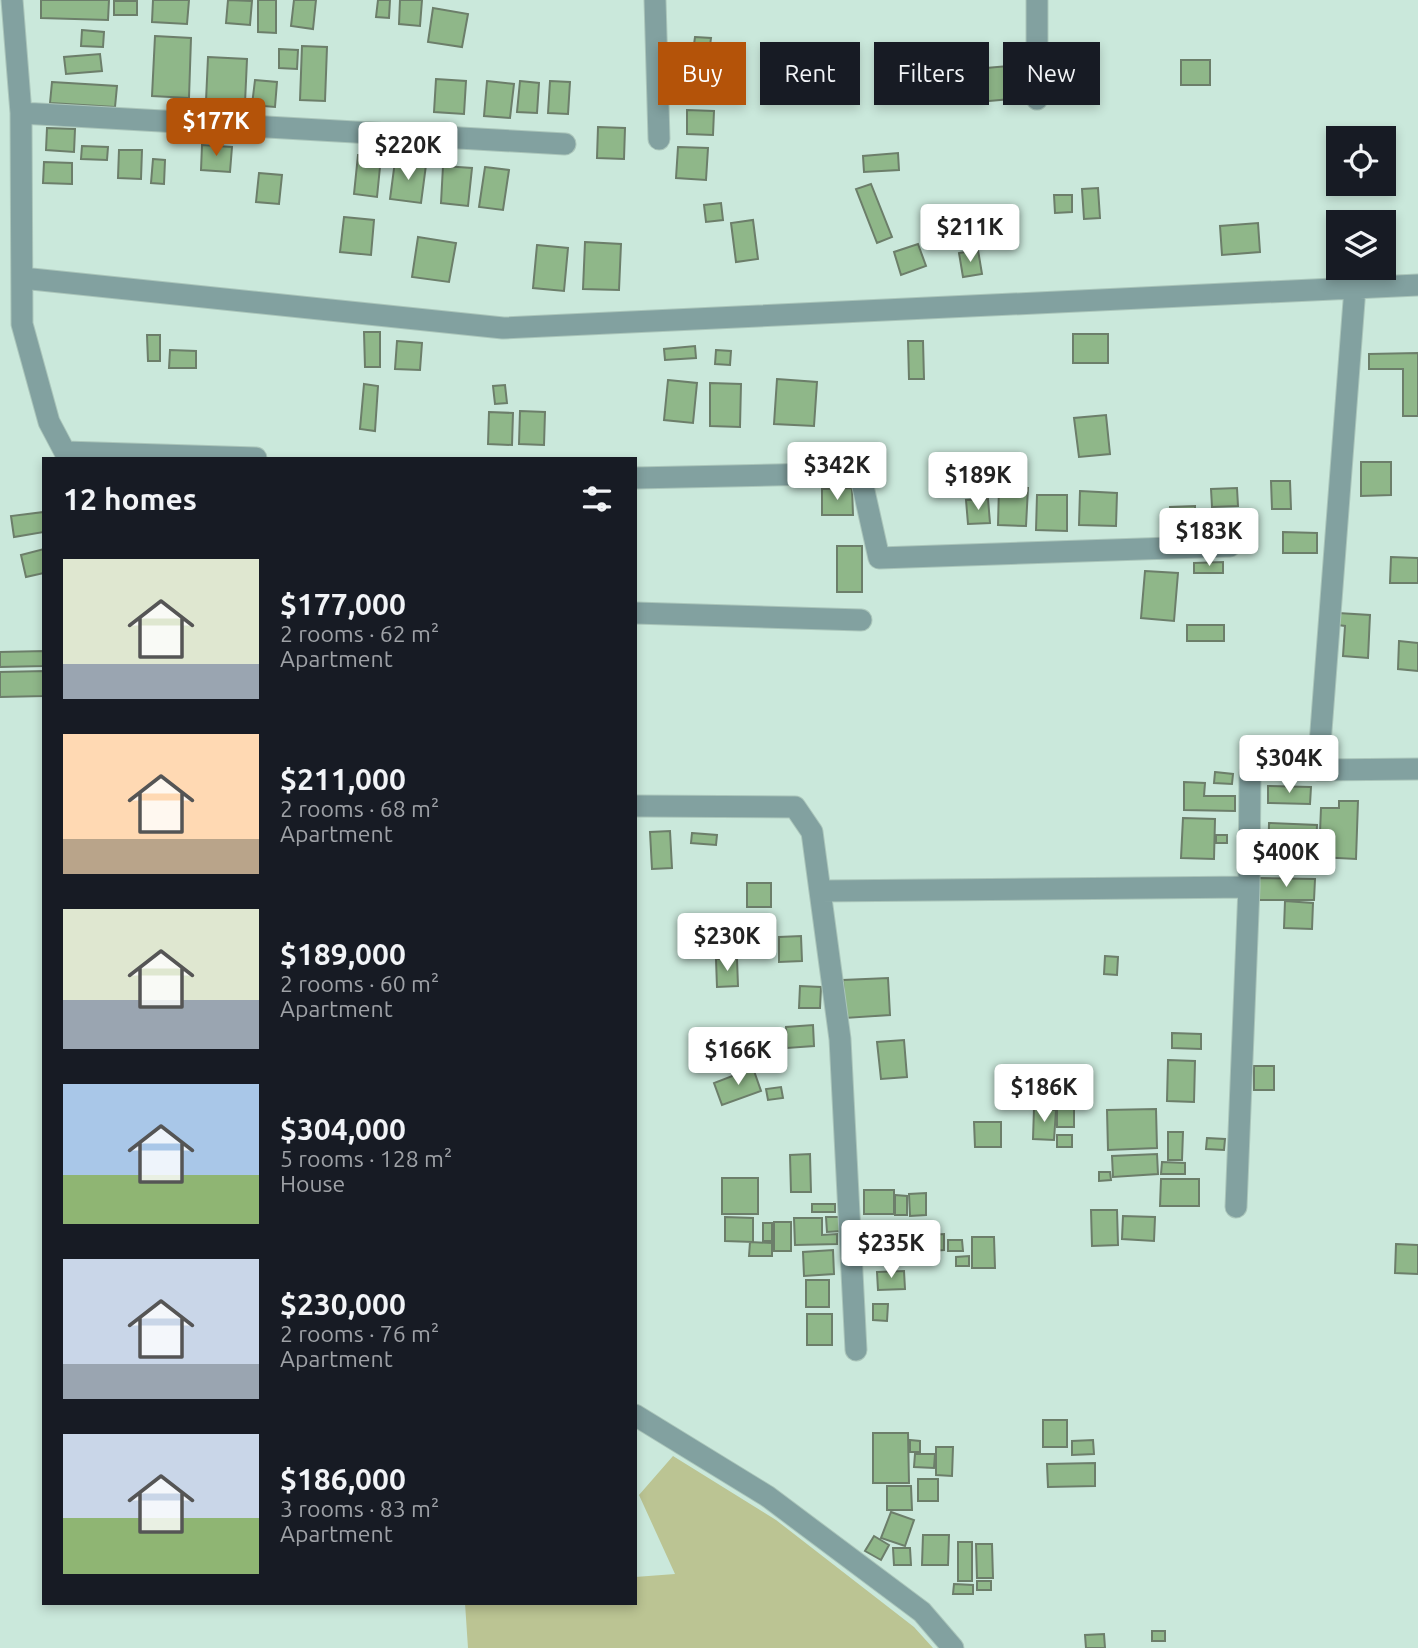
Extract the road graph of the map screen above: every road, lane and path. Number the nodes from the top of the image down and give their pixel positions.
1 (12, 0) edge
2 (655, 0) edge
3 (1037, 0) edge
4 (1037, 42) edge
5 (21, 113) junction
6 (659, 139) dead end
7 (565, 144) dead end
8 (10, 165) edge
9 (22, 278) junction
10 (1418, 285) edge
11 (1355, 288) junction
12 (67, 455) edge
13 (193, 457) edge
14 (637, 478) edge
15 (1230, 546) dead end
16 (637, 613) edge
17 (861, 620) dead end
18 (1418, 769) edge
19 (1250, 774) dead end
20 (637, 806) edge
21 (1249, 887) junction
22 (820, 891) junction
23 (1236, 1207) dead end
24 (856, 1350) dead end
25 (637, 1416) edge
26 (953, 1648) edge

1 - 5 street
2 - 6 street
3 - 4 street
5 - 7 street
5 - 8 street
8 - 9 street
9 - 11 street
9 - 12 street
10 - 11 street
11 - 18 street
12 - 13 street
14 - 15 street
16 - 17 street
19 - 21 street
20 - 22 street
21 - 22 street
21 - 23 street
22 - 24 street
25 - 26 street

